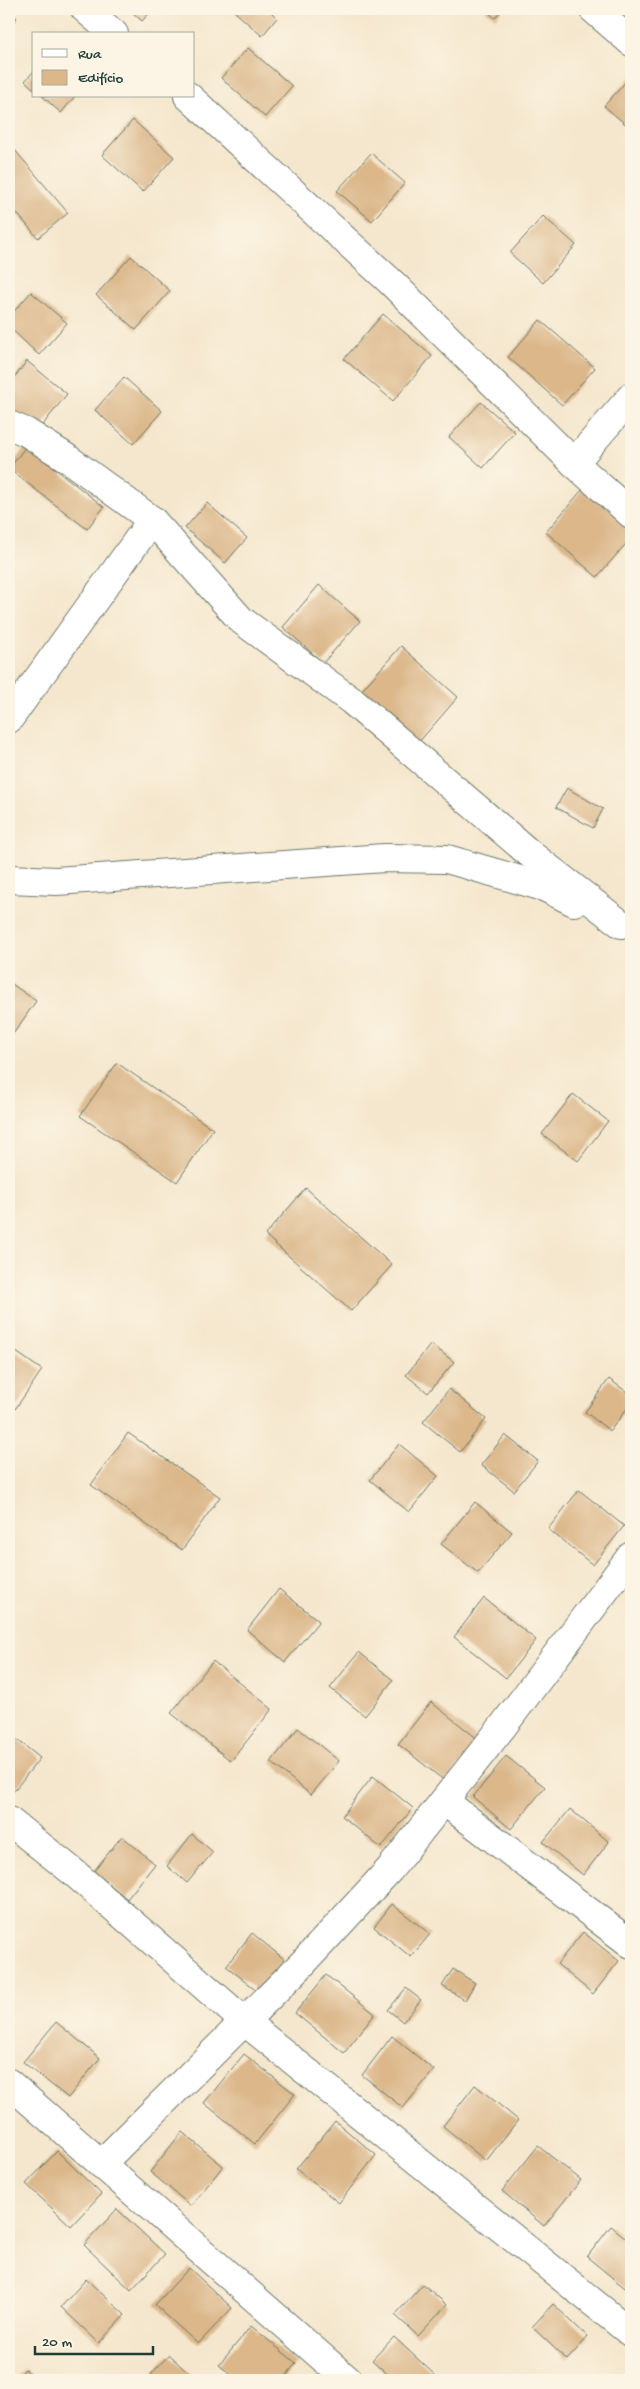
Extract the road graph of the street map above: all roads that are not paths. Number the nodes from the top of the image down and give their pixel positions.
1 (85, 9) edge
2 (593, 9) edge
3 (112, 32) edge
4 (631, 42) edge
5 (190, 98) edge
6 (631, 397) edge
7 (9, 425) edge
8 (574, 463) junction
9 (631, 514) edge
10 (152, 520) junction
11 (9, 719) edge
12 (9, 879) edge
13 (626, 927) edge
14 (631, 1556) edge
15 (444, 1801) junction
16 (9, 1820) edge
17 (631, 1944) edge
18 (244, 2021) junction
19 (9, 2083) edge
20 (101, 2164) junction
21 (631, 2332) edge
22 (348, 2380) edge

1 - 3 street
2 - 4 street
5 - 8 street
6 - 8 street
7 - 10 street
8 - 9 street
10 - 11 street
10 - 13 street
12 - 13 street
14 - 15 street
15 - 17 street
15 - 18 street
16 - 18 street
18 - 20 street
18 - 21 street
19 - 20 street
20 - 22 street

